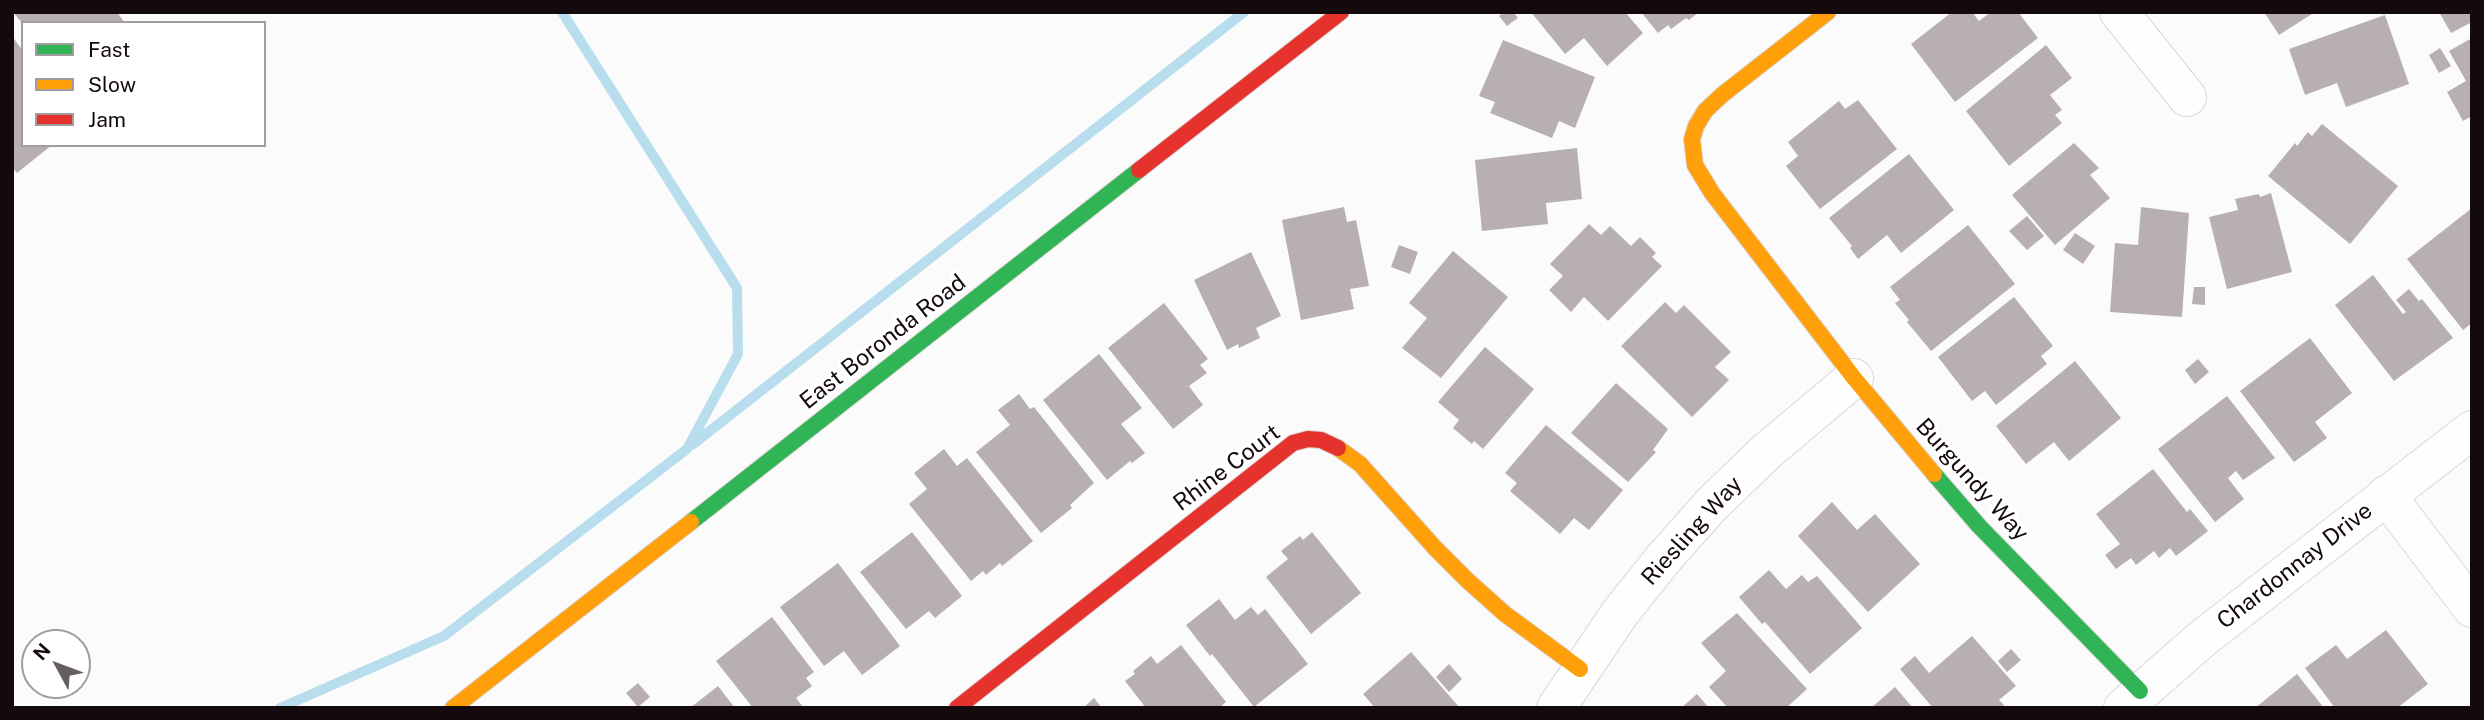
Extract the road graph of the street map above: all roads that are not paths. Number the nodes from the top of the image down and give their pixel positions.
1 (1341, 12) edge
2 (1828, 12) edge
3 (2119, 12) edge
4 (2187, 97) dead end
5 (1854, 378) junction
6 (2472, 430) edge
7 (2386, 495) junction
8 (2472, 608) edge
9 (1580, 669) junction
10 (2132, 699) edge
11 (453, 708) edge
12 (957, 708) edge
13 (1556, 708) edge

1 - 11 street, East Boronda Road
2 - 5 street, Burgundy Way
3 - 4 street
5 - 9 street, Riesling Way
5 - 10 street, Burgundy Way
6 - 7 street, Chardonnay Drive
7 - 8 street
7 - 10 street, Chardonnay Drive
9 - 12 street, Rhine Court
9 - 13 street, Riesling Way

